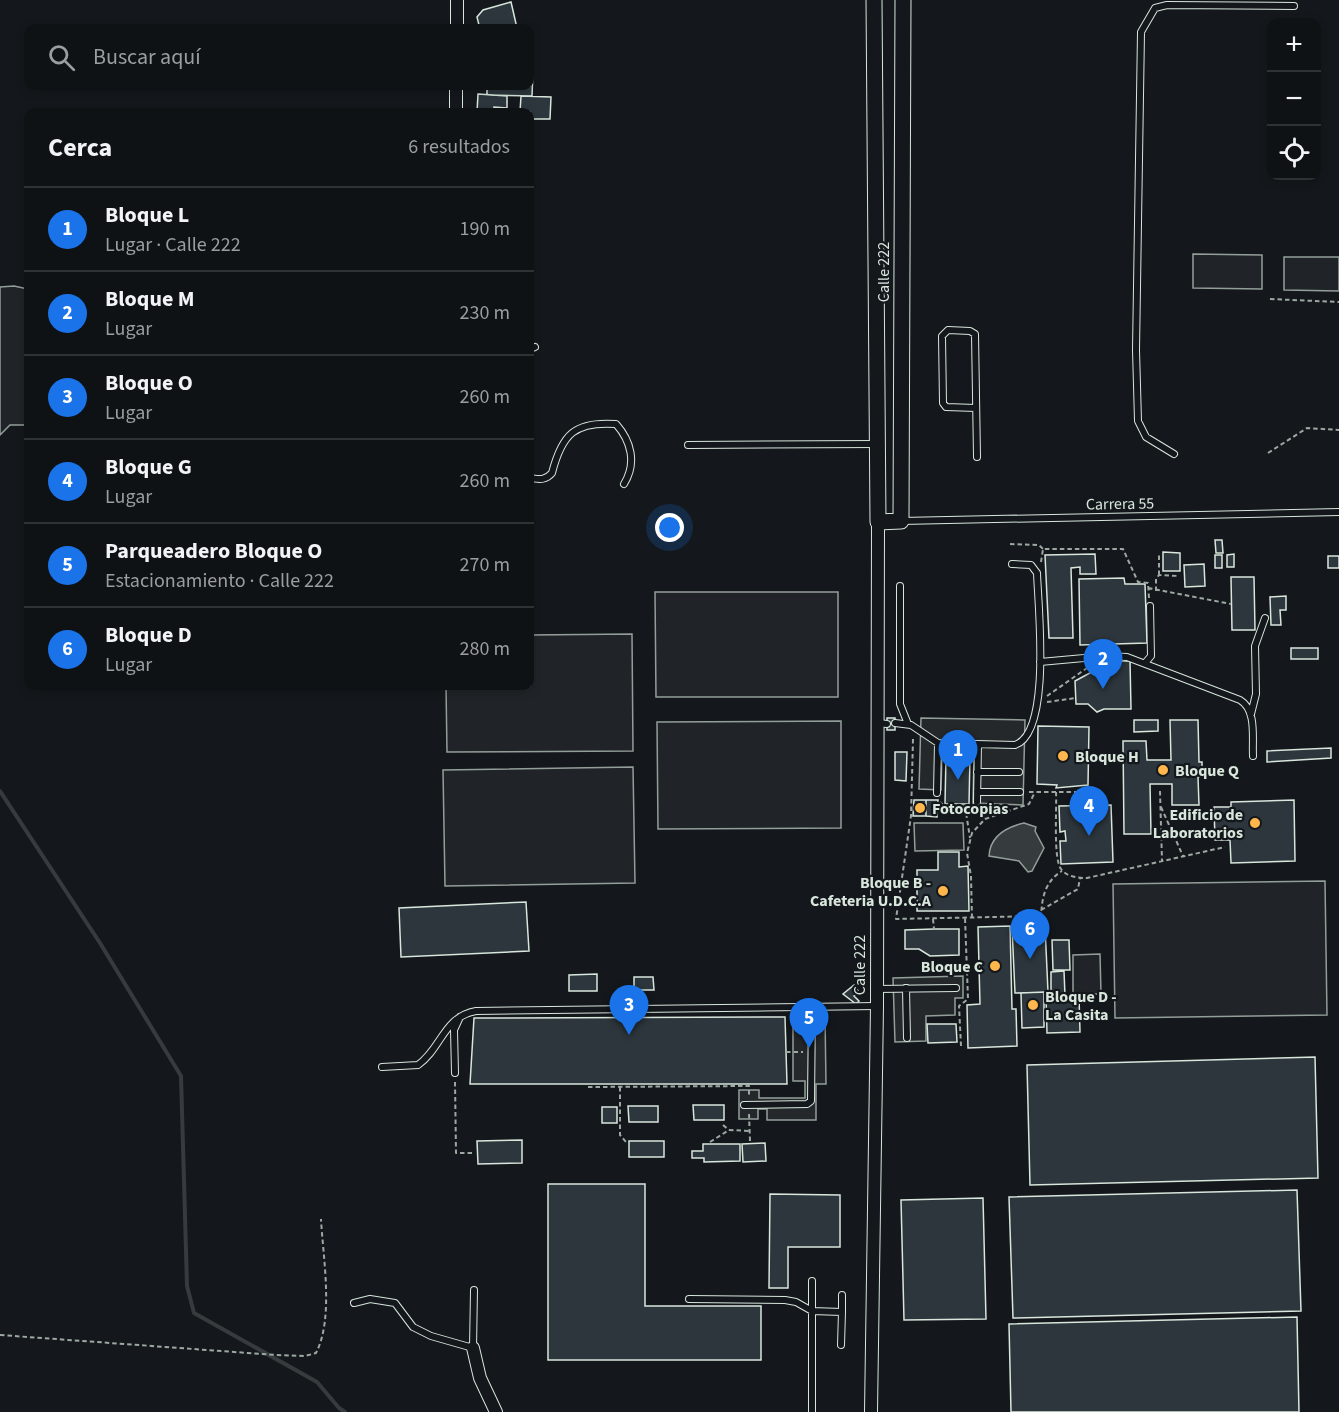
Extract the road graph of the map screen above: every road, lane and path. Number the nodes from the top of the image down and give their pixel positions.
1 (457, 0) edge
2 (874, 0) edge
3 (903, 0) edge
4 (1294, 6) dead end
5 (457, 24) edge
6 (456, 90) edge
7 (456, 108) edge
8 (1270, 299) dead end
9 (1339, 302) edge
10 (976, 408) junction
11 (1339, 430) edge
12 (877, 444) junction
13 (688, 445) dead end
14 (1268, 453) dead end
15 (1174, 454) dead end
16 (977, 457) dead end
17 (534, 478) edge
18 (624, 484) dead end
19 (1339, 512) edge
20 (901, 521) junction
21 (878, 522) junction
22 (1010, 544) dead end
23 (1043, 549) junction
24 (1071, 549) junction
25 (1071, 554) dead end
26 (1159, 554) dead end
27 (1012, 564) dead end
28 (1035, 568) junction
29 (1159, 574) junction
30 (1179, 576) dead end
31 (900, 586) dead end
32 (1149, 588) junction
33 (1156, 591) junction
34 (1232, 604) dead end
35 (1150, 606) joint
36 (1265, 618) dead end
37 (1106, 656) junction
38 (1040, 662) junction
39 (1145, 663) junction
40 (1045, 697) dead end
41 (1076, 698) dead end
42 (1045, 702) dead end
43 (1251, 714) junction
44 (895, 723) dead end
45 (910, 725) junction
46 (938, 743) junction
47 (978, 745) junction
48 (1253, 756) dead end
49 (977, 772) junction
50 (1019, 772) dead end
51 (1160, 791) dead end
52 (977, 792) junction
53 (1020, 792) joint
54 (1035, 792) junction
55 (1056, 792) junction
56 (1079, 792) dead end
57 (937, 793) joint
58 (977, 802) joint
59 (1160, 804) junction
60 (965, 806) junction
61 (970, 838) junction
62 (1225, 847) dead end
63 (1183, 856) junction
64 (1162, 861) junction
65 (1062, 871) junction
66 (1080, 878) junction
67 (1041, 910) junction
68 (1041, 916) junction
69 (972, 918) junction
70 (933, 919) junction
71 (1041, 926) dead end
72 (934, 929) dead end
73 (906, 988) junction
74 (956, 988) dead end
75 (877, 989) junction
76 (877, 1006) junction
77 (812, 1007) junction
78 (960, 1011) dead end
79 (954, 1012) dead end
80 (462, 1015) junction
81 (907, 1038) dead end
82 (786, 1052) dead end
83 (812, 1052) junction
84 (382, 1067) dead end
85 (454, 1073) joint
86 (588, 1087) dead end
87 (620, 1087) junction
88 (747, 1105) junction
89 (723, 1125) dead end
90 (729, 1130) junction
91 (750, 1131) junction
92 (750, 1141) dead end
93 (626, 1142) dead end
94 (710, 1142) dead end
95 (473, 1153) dead end
96 (321, 1219) dead end
97 (812, 1281) dead end
98 (474, 1290) dead end
99 (843, 1295) dead end
100 (689, 1299) dead end
101 (354, 1303) dead end
102 (812, 1311) junction
103 (842, 1312) junction
104 (0, 1335) edge
105 (841, 1345) dead end
106 (473, 1348) junction
107 (872, 1410) edge
108 (496, 1412) edge
109 (812, 1412) edge

1 - 5 street
2 - 12 street, Calle 222
3 - 20 street, Calle 222
4 - 15 lane
6 - 7 street
8 - 9 path
10 - 10 lane
10 - 16 lane
11 - 14 path
12 - 13 lane
12 - 21 street, Calle 222
17 - 18 lane
19 - 20 lane, Carrera 55
20 - 21 street
21 - 75 street, Calle 222
22 - 23 path
23 - 24 path
23 - 28 path
24 - 25 path
24 - 32 path
26 - 29 path
27 - 28 lane
28 - 38 lane
29 - 30 path
29 - 33 path
31 - 45 lane
32 - 33 path
32 - 35 path
33 - 34 path
35 - 39 lane
36 - 43 lane
37 - 38 lane
37 - 39 lane
37 - 40 path
38 - 47 lane
39 - 43 lane
41 - 42 path
43 - 48 lane
44 - 45 lane
45 - 46 lane
45 - 70 path
46 - 47 lane
46 - 57 lane
47 - 49 lane
49 - 50 lane
49 - 52 lane
51 - 59 path
52 - 53 lane
52 - 58 lane
53 - 54 path
54 - 55 path
54 - 61 path
55 - 56 path
55 - 65 path
57 - 60 path
58 - 60 path
59 - 63 path
59 - 64 path
60 - 61 path
61 - 69 path
62 - 63 path
63 - 64 path
64 - 66 path
65 - 66 path
65 - 67 path
66 - 67 path
67 - 68 path
68 - 69 path
68 - 71 path
69 - 70 path
70 - 72 path
73 - 74 lane
73 - 75 lane
73 - 81 lane
75 - 76 street, Calle 222
76 - 77 lane
76 - 107 street, Calle 222
77 - 80 lane
77 - 83 lane
78 - 79 path
80 - 84 lane
80 - 85 lane
82 - 83 path
83 - 88 lane
85 - 95 path
86 - 87 path
87 - 88 path
87 - 93 path
88 - 91 path
89 - 90 path
90 - 91 path
90 - 94 path
91 - 92 path
96 - 104 path
97 - 102 lane
98 - 106 lane
99 - 103 lane
100 - 102 lane
101 - 106 lane
102 - 103 lane
102 - 109 lane
103 - 105 lane
106 - 108 street

